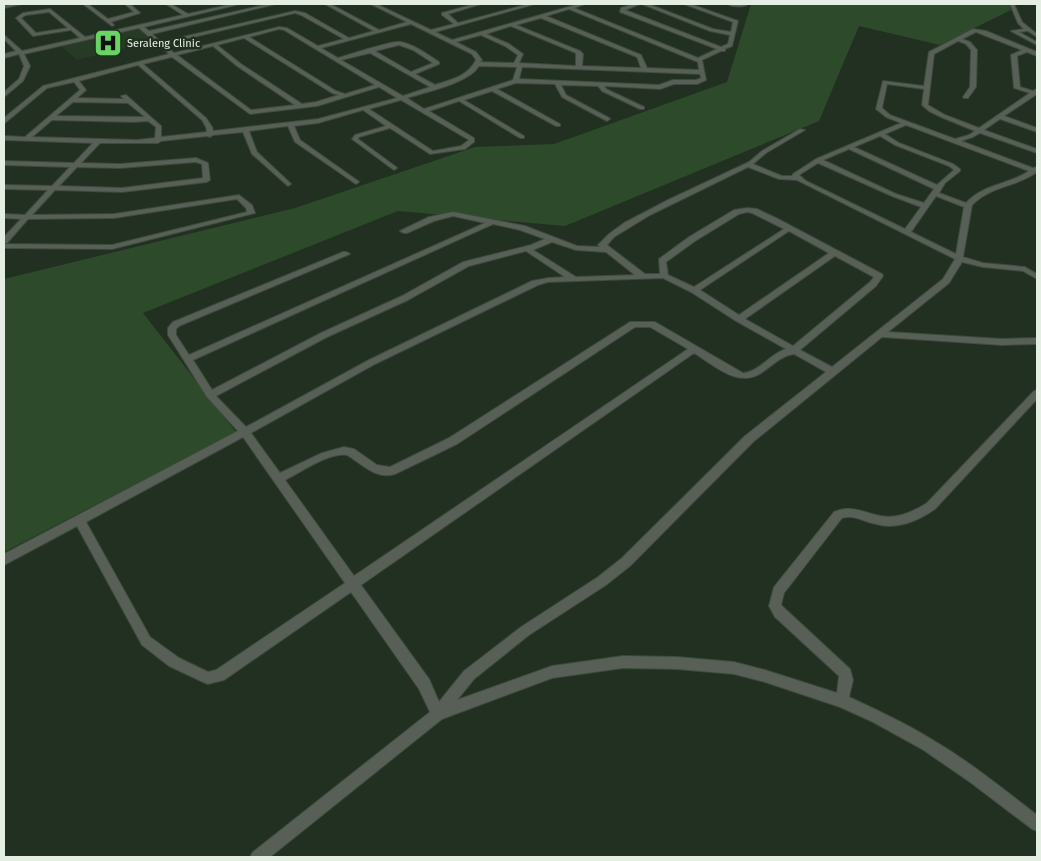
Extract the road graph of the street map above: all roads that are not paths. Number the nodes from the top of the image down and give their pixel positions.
1 (20, 4) edge
2 (85, 4) edge
3 (127, 4) edge
4 (184, 4) edge
5 (238, 4) edge
6 (274, 4) edge
7 (326, 4) edge
8 (375, 4) edge
9 (416, 4) edge
10 (432, 4) edge
11 (479, 4) edge
12 (533, 4) edge
13 (583, 4) edge
14 (638, 4) edge
15 (644, 4) edge
16 (686, 4) edge
17 (730, 4) edge
18 (1012, 4) edge
19 (170, 5) edge
20 (745, 5) dead end
21 (4, 7) edge
22 (570, 8) junction
23 (186, 15) junction
24 (541, 16) junction
25 (107, 21) junction
26 (412, 23) junction
27 (458, 25) junction
28 (512, 25) junction
29 (140, 26) junction
30 (71, 29) junction
31 (1027, 30) junction
32 (119, 31) junction
33 (376, 31) junction
34 (430, 32) junction
35 (148, 33) junction
36 (481, 33) junction
37 (733, 34) junction
38 (4, 36) edge
39 (1037, 36) edge
40 (245, 37) junction
41 (84, 39) junction
42 (959, 39) junction
43 (349, 40) junction
44 (452, 42) junction
45 (161, 43) junction
46 (1037, 44) edge
47 (214, 45) junction
48 (317, 48) junction
49 (720, 49) junction
50 (369, 50) junction
51 (1026, 50) junction
52 (20, 52) junction
53 (172, 54) junction
54 (1037, 54) edge
55 (4, 56) edge
56 (336, 60) junction
57 (698, 60) junction
58 (140, 64) junction
59 (478, 64) junction
60 (518, 65) junction
61 (579, 68) junction
62 (645, 70) junction
63 (702, 72) junction
64 (410, 74) junction
65 (75, 80) junction
66 (516, 81) junction
67 (558, 83) junction
68 (599, 84) junction
69 (380, 85) junction
70 (434, 87) junction
71 (928, 88) junction
72 (494, 89) junction
73 (1036, 92) edge
74 (4, 95) edge
75 (344, 95) junction
76 (966, 97) dead end
77 (402, 98) junction
78 (72, 100) junction
79 (461, 100) junction
80 (301, 106) junction
81 (642, 108) dead end
82 (365, 109) junction
83 (423, 112) junction
84 (1000, 117) junction
85 (49, 118) junction
86 (147, 118) junction
87 (607, 119) dead end
88 (4, 121) edge
89 (906, 123) junction
90 (290, 125) junction
91 (558, 125) dead end
92 (391, 126) junction
93 (802, 130) dead end
94 (981, 130) junction
95 (1037, 130) edge
96 (246, 131) junction
97 (880, 134) junction
98 (210, 135) junction
99 (522, 136) dead end
100 (4, 138) edge
101 (26, 139) junction
102 (100, 140) junction
103 (158, 141) junction
104 (954, 141) junction
105 (851, 148) junction
106 (1037, 151) edge
107 (818, 160) junction
108 (4, 163) edge
109 (75, 164) junction
110 (749, 165) junction
111 (394, 168) dead end
112 (1036, 170) edge
113 (798, 178) junction
114 (356, 182) dead end
115 (288, 184) dead end
116 (4, 187) edge
117 (53, 188) junction
118 (937, 191) junction
119 (926, 206) junction
120 (967, 206) junction
121 (4, 216) edge
122 (28, 218) junction
123 (490, 222) junction
124 (788, 229) junction
125 (404, 232) dead end
126 (906, 233) junction
127 (552, 239) junction
128 (4, 241) edge
129 (4, 246) edge
130 (527, 249) junction
131 (609, 250) junction
132 (835, 252) junction
133 (346, 254) dead end
134 (960, 259) junction
135 (642, 276) junction
136 (664, 276) junction
137 (1037, 277) edge
138 (574, 279) junction
139 (694, 290) junction
140 (739, 319) junction
141 (881, 334) junction
142 (1037, 341) edge
143 (694, 350) junction
144 (793, 351) junction
145 (188, 359) junction
146 (833, 372) junction
147 (1037, 393) edge
148 (210, 395) junction
149 (246, 432) junction
150 (278, 478) junction
151 (79, 519) junction
152 (4, 560) edge
153 (354, 585) junction
154 (842, 701) junction
155 (438, 714) junction
156 (1037, 824) edge
157 (258, 857) edge

1 - 21 street
2 - 25 street
3 - 25 street
4 - 19 street
5 - 23 street
6 - 35 street
7 - 33 street
8 - 26 street
9 - 10 street
11 - 27 street
12 - 27 street
13 - 22 street
14 - 49 street
15 - 37 street
16 - 37 street
17 - 20 street
18 - 31 street
19 - 23 street
22 - 24 street
22 - 57 street
23 - 29 street
24 - 28 street
24 - 62 street
25 - 32 street
26 - 33 street
26 - 34 street
27 - 34 street
28 - 36 street
28 - 61 street
29 - 32 street
29 - 35 street
30 - 30 street
30 - 41 street
31 - 39 street
31 - 46 street
32 - 41 street
33 - 43 street
34 - 44 street
35 - 45 street
36 - 44 street
36 - 60 street
37 - 49 street
38 - 52 street
40 - 47 street
40 - 48 street
40 - 75 street
41 - 52 street
42 - 51 street
42 - 71 street
42 - 76 street
43 - 45 street
43 - 48 street
44 - 59 street
45 - 53 street
47 - 53 street
47 - 80 street
48 - 56 street
49 - 57 street
50 - 56 street
50 - 64 street
50 - 64 street
51 - 54 street
51 - 73 street
52 - 55 street
52 - 74 street
53 - 58 street
53 - 80 street
56 - 69 street
57 - 63 street
58 - 65 street
58 - 98 street
59 - 60 street
59 - 70 street
60 - 61 street
60 - 66 street
61 - 62 street
62 - 63 street
63 - 68 street
64 - 70 street
65 - 78 street
65 - 88 street
66 - 67 street
66 - 72 street
67 - 68 street
67 - 87 street
68 - 81 street
69 - 75 street
69 - 77 street
70 - 77 street
71 - 89 street
71 - 94 street
72 - 79 street
72 - 91 street
73 - 84 street
75 - 80 street
77 - 82 street
77 - 83 street
78 - 85 street
78 - 86 street
79 - 83 street
79 - 99 street
82 - 90 street
82 - 92 street
83 - 92 street
84 - 94 street
84 - 95 street
85 - 86 street
85 - 101 street
86 - 103 street
89 - 97 street
89 - 104 street
90 - 96 street
90 - 114 street
92 - 111 street
93 - 110 street
94 - 104 street
94 - 106 street
96 - 98 street
96 - 115 street
97 - 105 street
97 - 118 street
98 - 103 street
100 - 101 street
101 - 102 street
102 - 103 street
102 - 109 street
104 - 112 street
105 - 107 street
105 - 118 street
107 - 113 street
107 - 119 street
108 - 109 street
109 - 117 street
109 - 117 street
110 - 113 street
110 - 131 street
112 - 120 street
113 - 126 street
116 - 117 street
117 - 122 street
118 - 119 street
118 - 120 street
119 - 126 street
120 - 134 street
121 - 122 street
122 - 128 street
122 - 129 street
123 - 125 street
123 - 127 street
123 - 145 street
124 - 132 street
124 - 136 street
124 - 139 street
126 - 134 street
127 - 130 street
127 - 131 street
130 - 138 street
130 - 148 street
131 - 135 street
132 - 140 street
132 - 144 street
133 - 145 street
134 - 137 street
134 - 141 street
135 - 136 street
135 - 138 street
136 - 139 street
138 - 149 street
139 - 140 street
140 - 144 street
141 - 142 street
141 - 146 street
143 - 144 street
143 - 150 street
143 - 153 street
144 - 146 street
145 - 148 street
146 - 155 street
147 - 154 street
148 - 149 street
149 - 150 street
149 - 151 street
150 - 153 street
151 - 152 street
151 - 153 street
153 - 155 street
154 - 155 street
154 - 156 street
155 - 157 street

